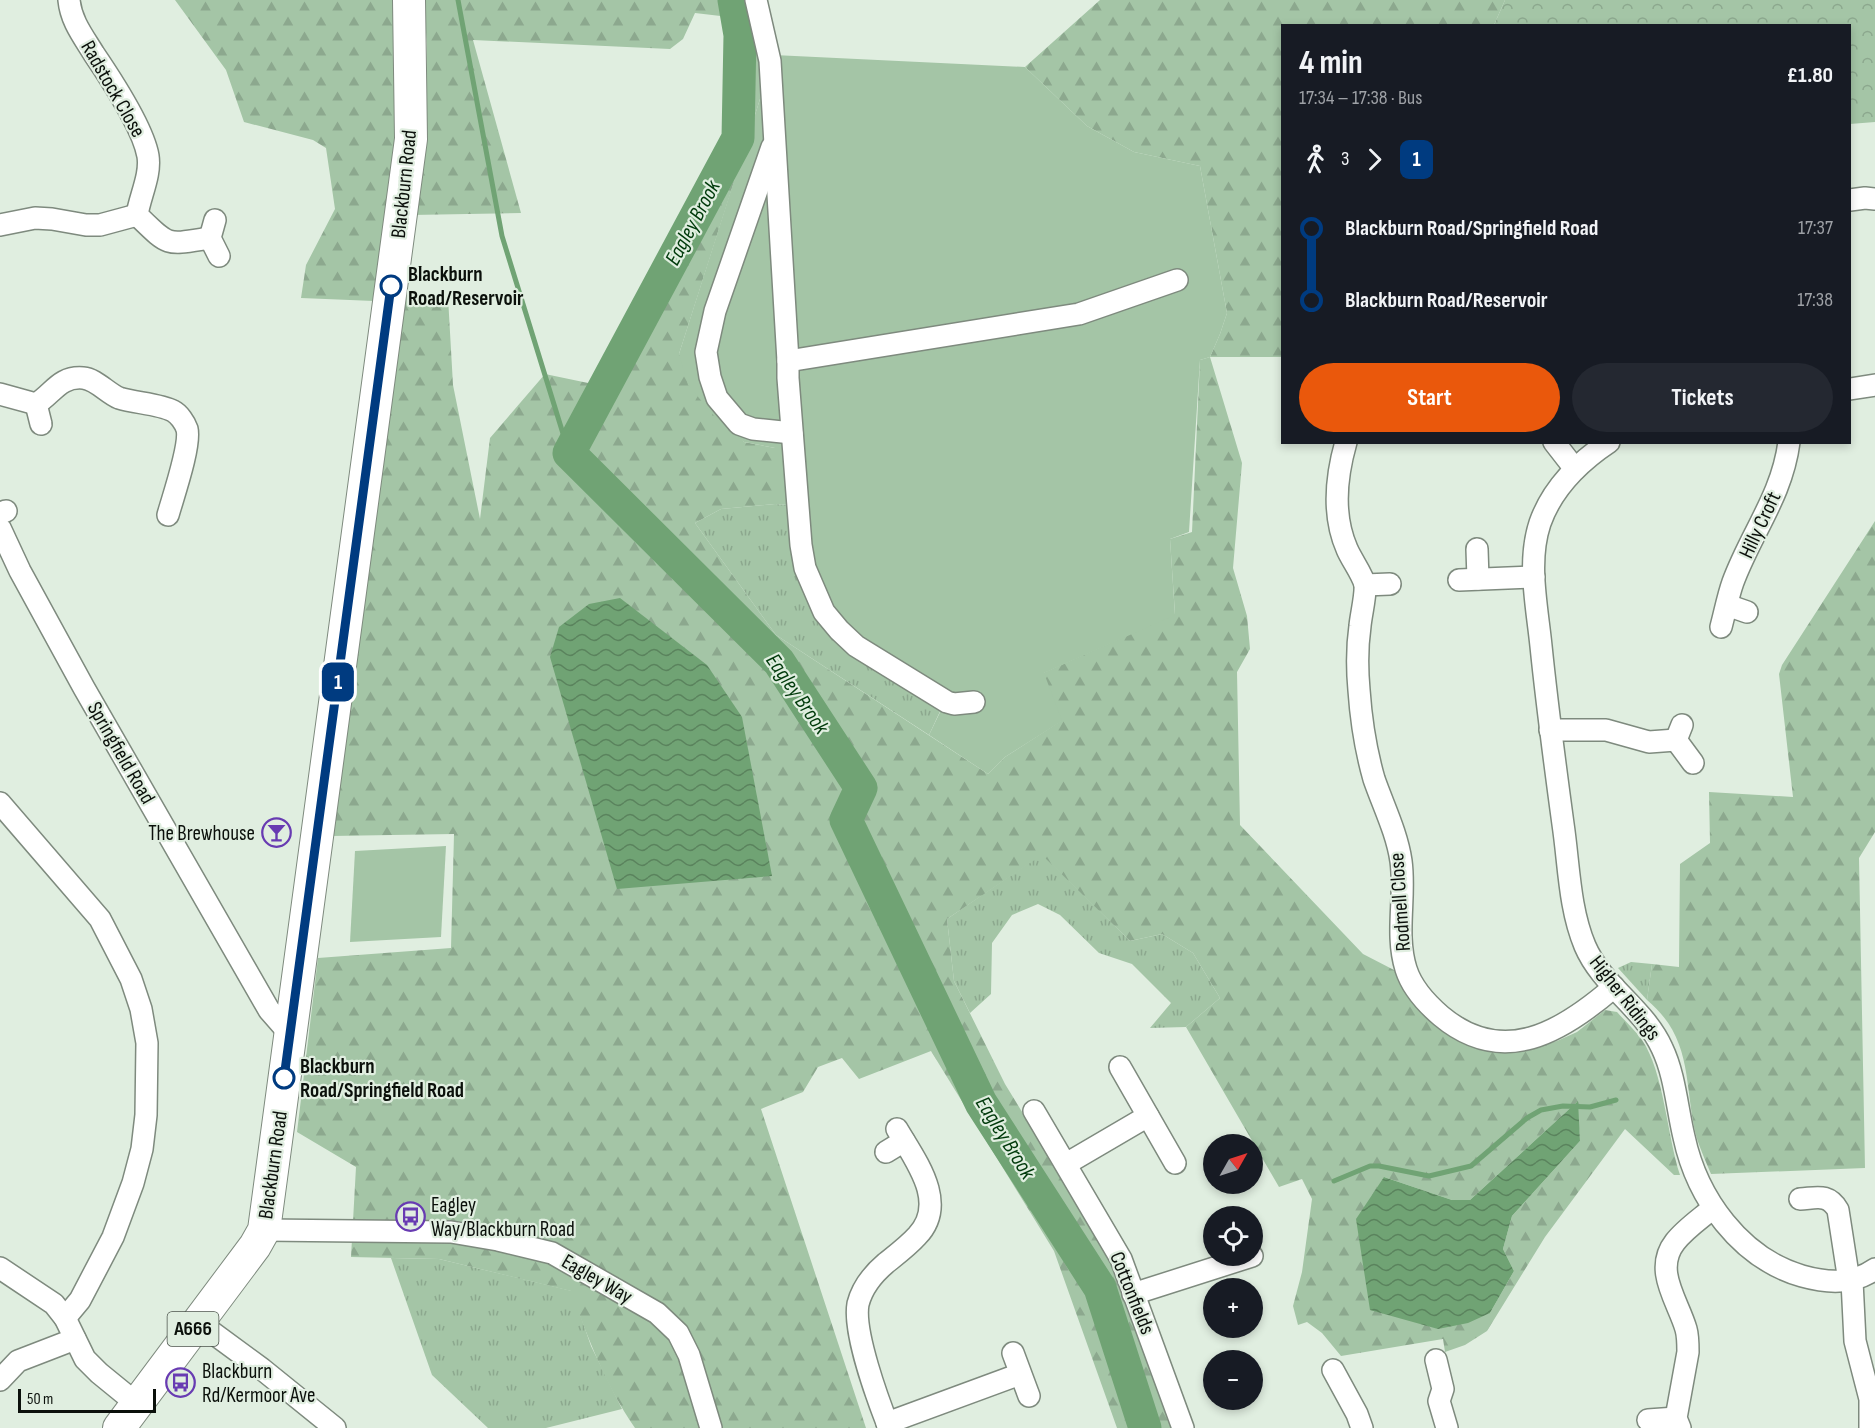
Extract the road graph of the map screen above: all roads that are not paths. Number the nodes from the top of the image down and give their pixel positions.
1 (69, 0) edge
2 (409, 0) edge
3 (756, 0) edge
4 (775, 138) junction
5 (1875, 199) edge
6 (1851, 200) edge
7 (137, 215) junction
8 (0, 225) edge
9 (215, 238) dead end
10 (1177, 280) dead end
11 (788, 361) junction
12 (1875, 385) edge
13 (1851, 389) edge
14 (0, 394) edge
15 (792, 433) junction
16 (1556, 444) edge
17 (1606, 444) edge
18 (1789, 444) edge
19 (1337, 454) edge
20 (1575, 469) junction
21 (168, 515) dead end
22 (2, 517) edge
23 (1477, 549) dead end
24 (1534, 577) junction
25 (1390, 584) dead end
26 (1365, 585) junction
27 (1727, 605) junction
28 (1747, 612) dead end
29 (1721, 627) dead end
30 (974, 702) dead end
31 (1550, 730) junction
32 (1693, 763) dead end
33 (0, 803) edge
34 (1614, 987) junction
35 (290, 1034) junction
36 (1120, 1067) dead end
37 (1034, 1111) dead end
38 (1149, 1116) junction
39 (896, 1140) dead end
40 (1175, 1163) dead end
41 (1066, 1164) junction
42 (1800, 1199) dead end
43 (1713, 1208) junction
44 (264, 1230) junction
45 (1220, 1266) edge
46 (0, 1268) edge
47 (1875, 1269) edge
48 (1850, 1281) junction
49 (1133, 1294) junction
50 (65, 1318) junction
51 (198, 1322) junction
52 (75, 1339) junction
53 (1013, 1353) dead end
54 (1436, 1360) dead end
55 (1333, 1370) dead end
56 (1020, 1374) junction
57 (0, 1380) edge
58 (1029, 1396) dead end
59 (128, 1416) edge
60 (1648, 1420) dead end
61 (1678, 1423) edge
62 (888, 1426) edge
63 (334, 1428) edge
64 (711, 1428) edge
65 (1183, 1428) edge
66 (1362, 1428) edge
67 (1447, 1428) edge
68 (1870, 1428) edge

1 - 7 street, Radstock Close
2 - 35 highway, Blackburn Road / A666
3 - 4 street
4 - 11 street
4 - 15 street
5 - 6 street
7 - 8 street
7 - 9 street
10 - 11 street
11 - 15 street
12 - 13 street
14 - 21 street
15 - 30 street
16 - 20 street
17 - 20 street, Higher Ridings
18 - 27 street, Hilly Croft
19 - 26 street
20 - 24 street, Higher Ridings
22 - 35 street, Springfield Road
23 - 24 street
24 - 31 street, Higher Ridings
25 - 26 street
26 - 34 street, Rodmell Close
27 - 28 street
27 - 29 street, Hilly Croft
31 - 32 street
31 - 34 street, Higher Ridings
33 - 50 street
34 - 43 street, Higher Ridings
35 - 44 highway, Blackburn Road / A666
36 - 38 street
37 - 41 street, Cottonfields
38 - 40 street
38 - 41 street
39 - 62 street
41 - 49 street, Cottonfields
42 - 48 street
43 - 48 street, Higher Ridings
43 - 61 street
44 - 51 highway, Blackburn Road / A666
44 - 64 street, Eagley Way
45 - 49 street
46 - 50 street
47 - 48 street, Higher Ridings
48 - 68 street
49 - 65 street, Cottonfields
50 - 52 street
51 - 59 highway, Blackburn Road / A666
51 - 63 street
52 - 57 street
52 - 59 street
53 - 56 street
54 - 67 street
55 - 66 street
56 - 58 street
56 - 62 street
60 - 61 street

